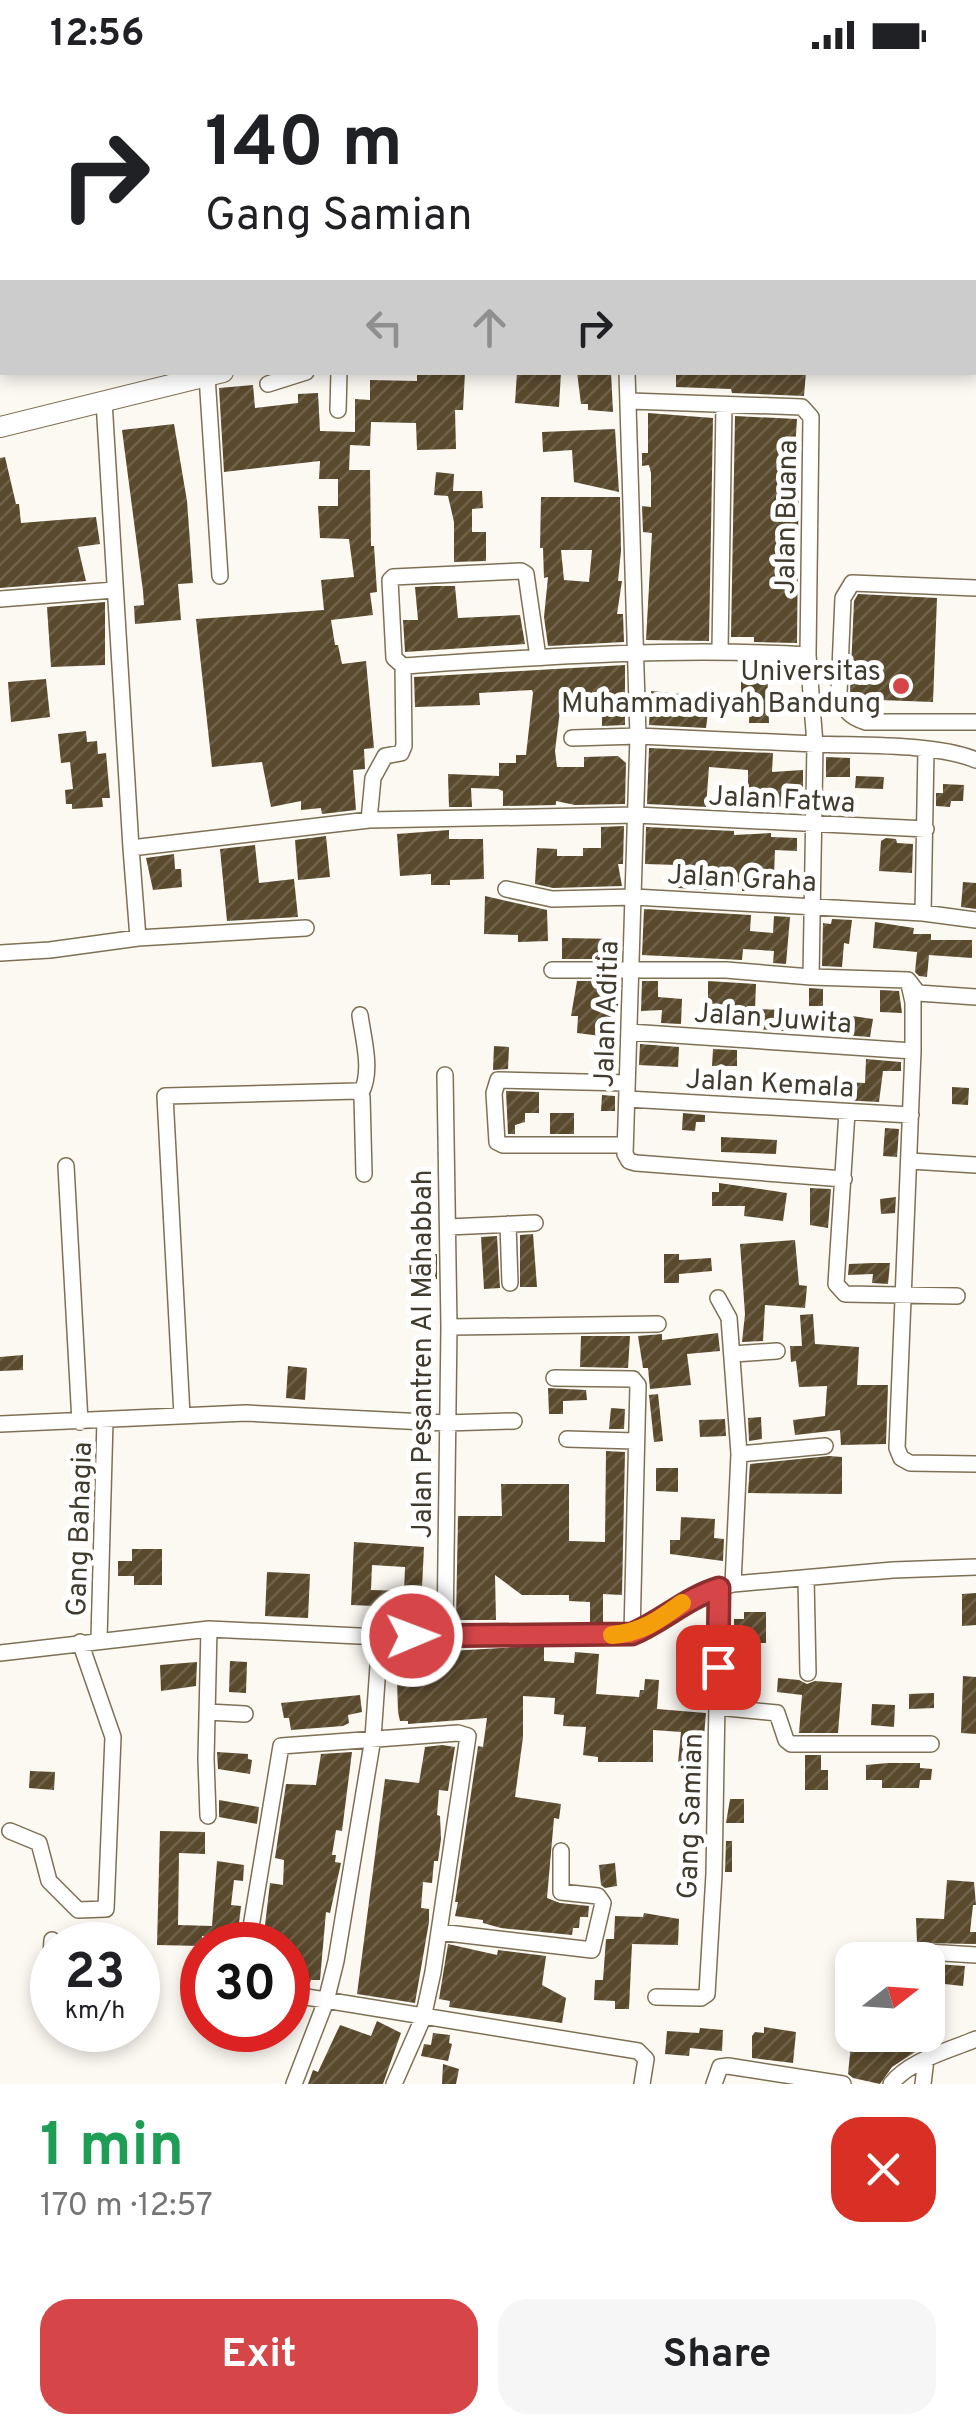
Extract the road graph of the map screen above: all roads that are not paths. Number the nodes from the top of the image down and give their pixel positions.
1 (211, 375) edge
2 (215, 375) edge
3 (296, 375) edge
4 (339, 375) edge
5 (628, 375) edge
6 (268, 384) dead end
7 (104, 401) junction
8 (630, 402) junction
9 (724, 405) junction
10 (338, 410) dead end
11 (0, 427) edge
12 (220, 576) dead end
13 (976, 588) edge
14 (114, 590) junction
15 (0, 599) edge
16 (720, 650) junction
17 (636, 651) junction
18 (808, 655) junction
19 (538, 656) junction
20 (403, 666) junction
21 (976, 722) edge
22 (638, 736) junction
23 (572, 738) dead end
24 (814, 744) junction
25 (926, 750) junction
26 (976, 760) edge
27 (636, 815) junction
28 (369, 820) junction
29 (814, 826) junction
30 (926, 830) junction
31 (131, 848) junction
32 (506, 889) dead end
33 (634, 897) junction
34 (812, 906) junction
35 (924, 914) junction
36 (976, 920) edge
37 (306, 928) dead end
38 (138, 938) junction
39 (0, 953) edge
40 (632, 969) junction
41 (552, 970) dead end
42 (811, 976) junction
43 (908, 980) junction
44 (976, 998) edge
45 (360, 1015) dead end
46 (629, 1032) junction
47 (914, 1051) junction
48 (444, 1074) dead end
49 (627, 1092) junction
50 (361, 1093) junction
51 (847, 1112) junction
52 (911, 1114) junction
53 (625, 1141) junction
54 (976, 1154) edge
55 (910, 1161) junction
56 (976, 1165) edge
57 (66, 1166) dead end
58 (364, 1174) dead end
59 (844, 1179) junction
60 (535, 1223) dead end
61 (508, 1224) junction
62 (448, 1227) junction
63 (510, 1283) dead end
64 (901, 1296) junction
65 (957, 1296) dead end
66 (718, 1298) dead end
67 (658, 1324) dead end
68 (448, 1327) junction
69 (777, 1350) dead end
70 (733, 1354) junction
71 (554, 1378) dead end
72 (182, 1415) junction
73 (106, 1421) junction
74 (514, 1421) dead end
75 (80, 1422) junction
76 (446, 1423) junction
77 (0, 1424) edge
78 (568, 1439) dead end
79 (636, 1441) junction
80 (826, 1446) dead end
81 (739, 1454) junction
82 (976, 1464) edge
83 (976, 1567) edge
84 (806, 1578) junction
85 (726, 1586) junction
86 (209, 1628) junction
87 (445, 1634) junction
88 (632, 1634) junction
89 (380, 1637) junction
90 (99, 1639) junction
91 (80, 1642) junction
92 (0, 1654) edge
93 (808, 1673) dead end
94 (717, 1707) junction
95 (208, 1712) junction
96 (245, 1714) dead end
97 (373, 1738) junction
98 (931, 1744) dead end
99 (208, 1816) dead end
100 (10, 1831) dead end
101 (562, 1851) dead end
102 (252, 1922) edge
103 (439, 1932) junction
104 (945, 1953) edge
105 (976, 1955) edge
106 (310, 1998) edge
107 (656, 1998) dead end
108 (326, 2001) junction
109 (423, 2018) junction
110 (976, 2039) edge
111 (926, 2060) junction
112 (783, 2079) edge
113 (294, 2084) edge
114 (394, 2084) edge
115 (642, 2084) edge
116 (714, 2084) edge
117 (843, 2084) edge
118 (891, 2084) edge
119 (923, 2084) edge

1 - 7 main road
2 - 12 street
3 - 6 street
4 - 10 street
5 - 8 street, Jalan Aditia
7 - 11 main road
7 - 14 street
8 - 9 street, Jalan Buana
8 - 17 street, Jalan Aditia
9 - 16 street
9 - 18 street, Jalan Buana
13 - 21 street
14 - 15 street
14 - 31 street
16 - 17 street
16 - 18 street
17 - 19 street
17 - 22 street, Jalan Aditia
18 - 24 street, Jalan Buana
19 - 20 street
19 - 20 street
20 - 28 street
22 - 23 street
22 - 24 street
22 - 27 street, Jalan Aditia
24 - 25 street
24 - 29 street, Jalan Buana
25 - 26 street
25 - 30 street
27 - 28 street, Jalan Fatwa
27 - 29 street, Jalan Fatwa
27 - 33 street, Jalan Aditia
28 - 31 street, Jalan Fatwa
29 - 30 street, Jalan Fatwa
29 - 34 street, Jalan Buana
30 - 35 street
31 - 38 street
32 - 33 street, Jalan Graha
33 - 34 street, Jalan Graha
33 - 40 street, Jalan Aditia
34 - 35 street, Jalan Graha
34 - 42 street, Jalan Buana
35 - 36 street, Jalan Graha
37 - 38 street
38 - 39 street
40 - 41 street
40 - 42 street
40 - 46 street, Jalan Aditia
42 - 43 street
43 - 44 street
43 - 47 street
45 - 50 street
46 - 47 street, Jalan Juwita
46 - 49 street, Jalan Aditia
47 - 52 street
48 - 62 street, Jalan Pesantren Al Mahabbah
49 - 51 street, Jalan Kemala
49 - 53 street, Jalan Aditia
49 - 53 street, Jalan Kemala
50 - 58 street
50 - 72 street
51 - 52 street, Jalan Kemala
51 - 59 street
52 - 55 street
53 - 59 street
54 - 56 street
55 - 56 street
55 - 64 street
57 - 75 street
59 - 64 street
60 - 61 street
61 - 62 street
61 - 63 street
62 - 68 street, Jalan Pesantren Al Mahabbah
64 - 65 street
64 - 82 street
66 - 70 street, Gang Samian
67 - 68 street
68 - 76 street, Jalan Pesantren Al Mahabbah
69 - 70 street
70 - 81 street, Gang Samian
71 - 79 street
72 - 73 street
72 - 76 street
73 - 75 street
73 - 90 street, Gang Bahagia
74 - 76 street
75 - 77 street
76 - 87 street, Jalan Pesantren Al Mahabbah
78 - 79 street
79 - 88 street
80 - 81 street
81 - 85 street, Gang Samian
83 - 84 street
84 - 85 street
84 - 93 street
85 - 88 street
85 - 94 street, Gang Samian
86 - 89 street
86 - 90 street
86 - 95 street
87 - 88 street
87 - 89 street
89 - 97 street
90 - 91 street
91 - 92 street
91 - 100 street
94 - 98 street
94 - 107 street, Gang Samian
95 - 96 street
95 - 99 street
97 - 102 street
97 - 103 street
97 - 108 street
101 - 103 street
103 - 109 street
104 - 105 street
106 - 108 street
108 - 109 street
108 - 113 street
109 - 114 street
109 - 115 street
110 - 111 street
111 - 118 street
111 - 119 street
112 - 116 street
112 - 117 street

